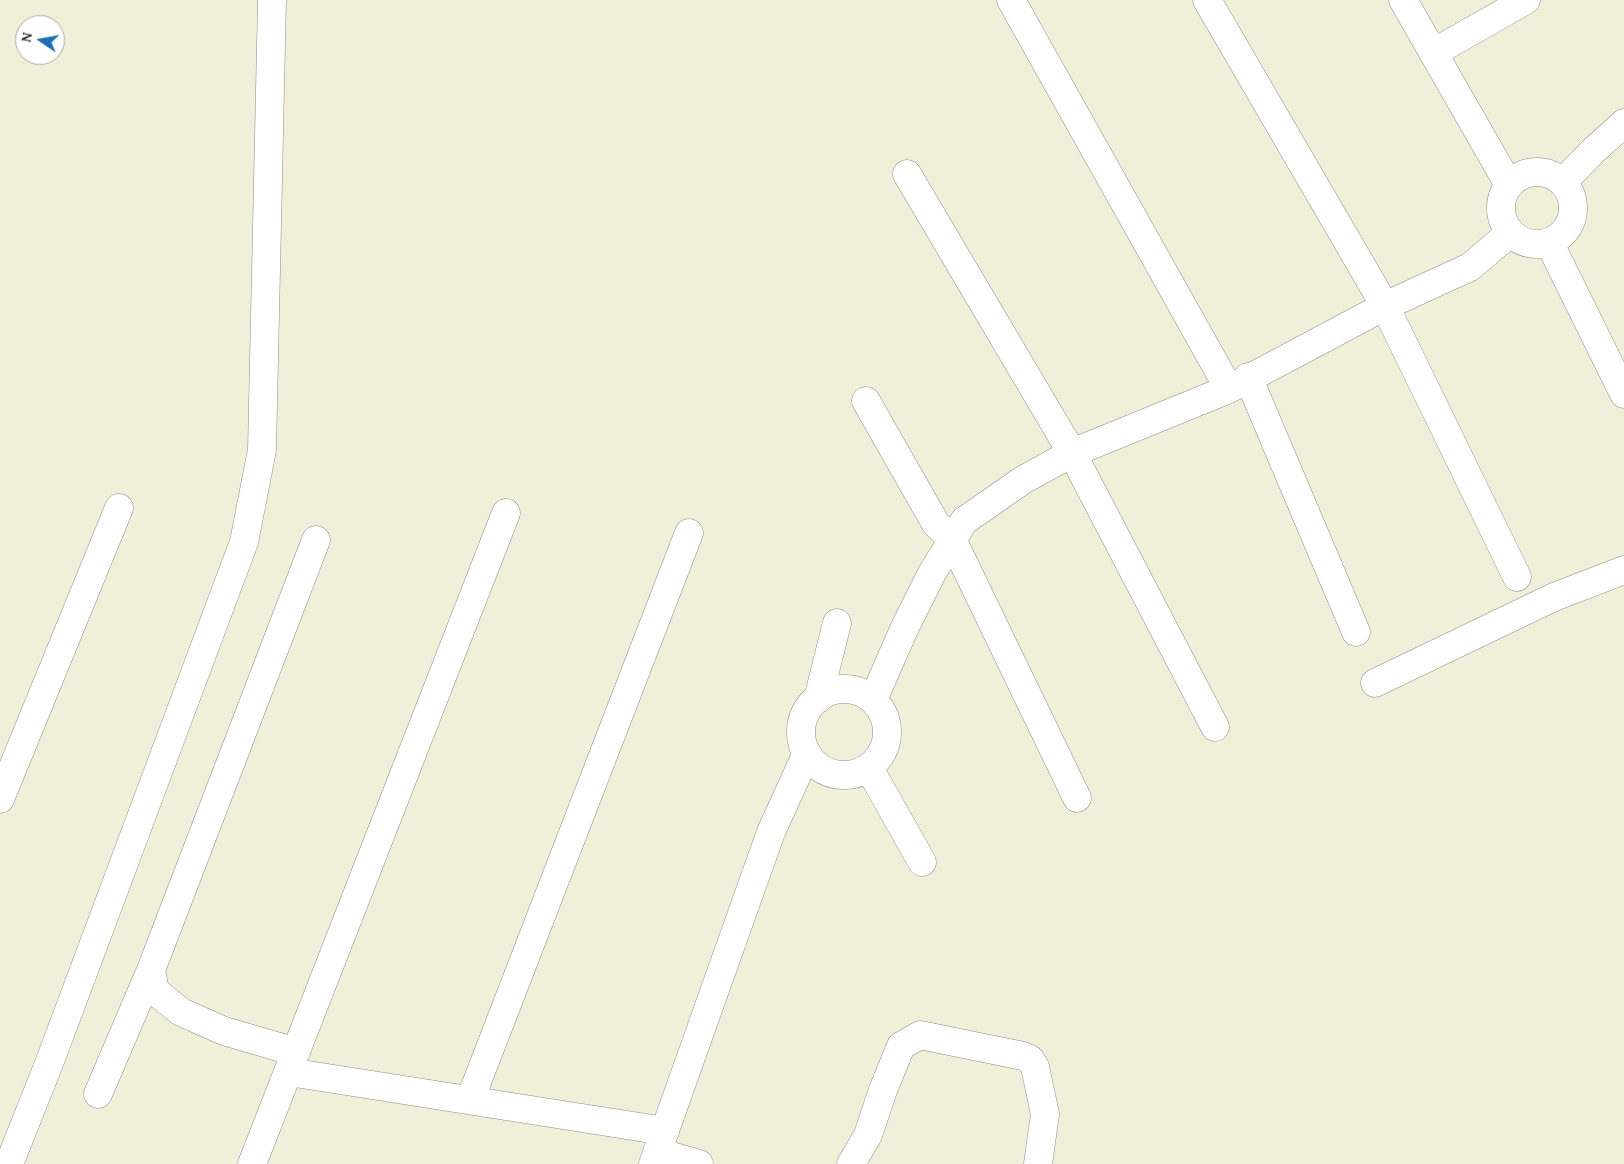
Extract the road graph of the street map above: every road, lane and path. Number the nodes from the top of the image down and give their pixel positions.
1 (272, 0) edge
2 (1012, 0) edge
3 (1207, 0) edge
4 (1403, 0) edge
5 (1526, 0) edge
6 (1433, 53) junction
7 (1624, 123) edge
8 (907, 174) dead end
9 (1563, 182) junction
10 (1509, 185) junction
11 (1510, 233) junction
12 (1549, 242) junction
13 (1385, 306) junction
14 (1238, 383) junction
15 (1624, 394) edge
16 (866, 401) dead end
17 (1072, 453) junction
18 (119, 508) dead end
19 (506, 513) dead end
20 (689, 533) dead end
21 (952, 539) junction
22 (316, 540) dead end
23 (1624, 570) edge
24 (1517, 577) dead end
25 (837, 623) dead end
26 (1356, 632) dead end
27 (1375, 683) dead end
28 (818, 699) junction
29 (874, 700) junction
30 (1214, 727) dead end
31 (806, 753) junction
32 (869, 768) junction
33 (1077, 798) dead end
34 (0, 799) edge
35 (922, 862) dead end
36 (151, 970) junction
37 (292, 1062) junction
38 (98, 1094) dead end
39 (470, 1100) junction
40 (658, 1149) edge
41 (8, 1164) edge
42 (252, 1164) edge
43 (699, 1164) edge
44 (852, 1164) edge
45 (1038, 1164) edge

1 - 41 street
2 - 14 street
3 - 13 street
4 - 6 street
5 - 6 street
6 - 10 street
7 - 9 street
8 - 17 street
9 - 10 street
9 - 12 street
10 - 11 street
11 - 12 street
11 - 13 street
12 - 15 street
13 - 14 street
13 - 24 street
14 - 17 street
14 - 26 street
16 - 21 street
17 - 21 street
17 - 30 street
18 - 34 street
19 - 37 street
20 - 39 street
21 - 29 street
21 - 33 street
22 - 36 street
23 - 27 street
25 - 28 street
28 - 29 street
28 - 31 street
29 - 32 street
31 - 32 street
31 - 40 street
32 - 35 street
36 - 37 street
36 - 38 street
37 - 39 street
37 - 42 street
39 - 40 street
40 - 43 street
44 - 45 street

